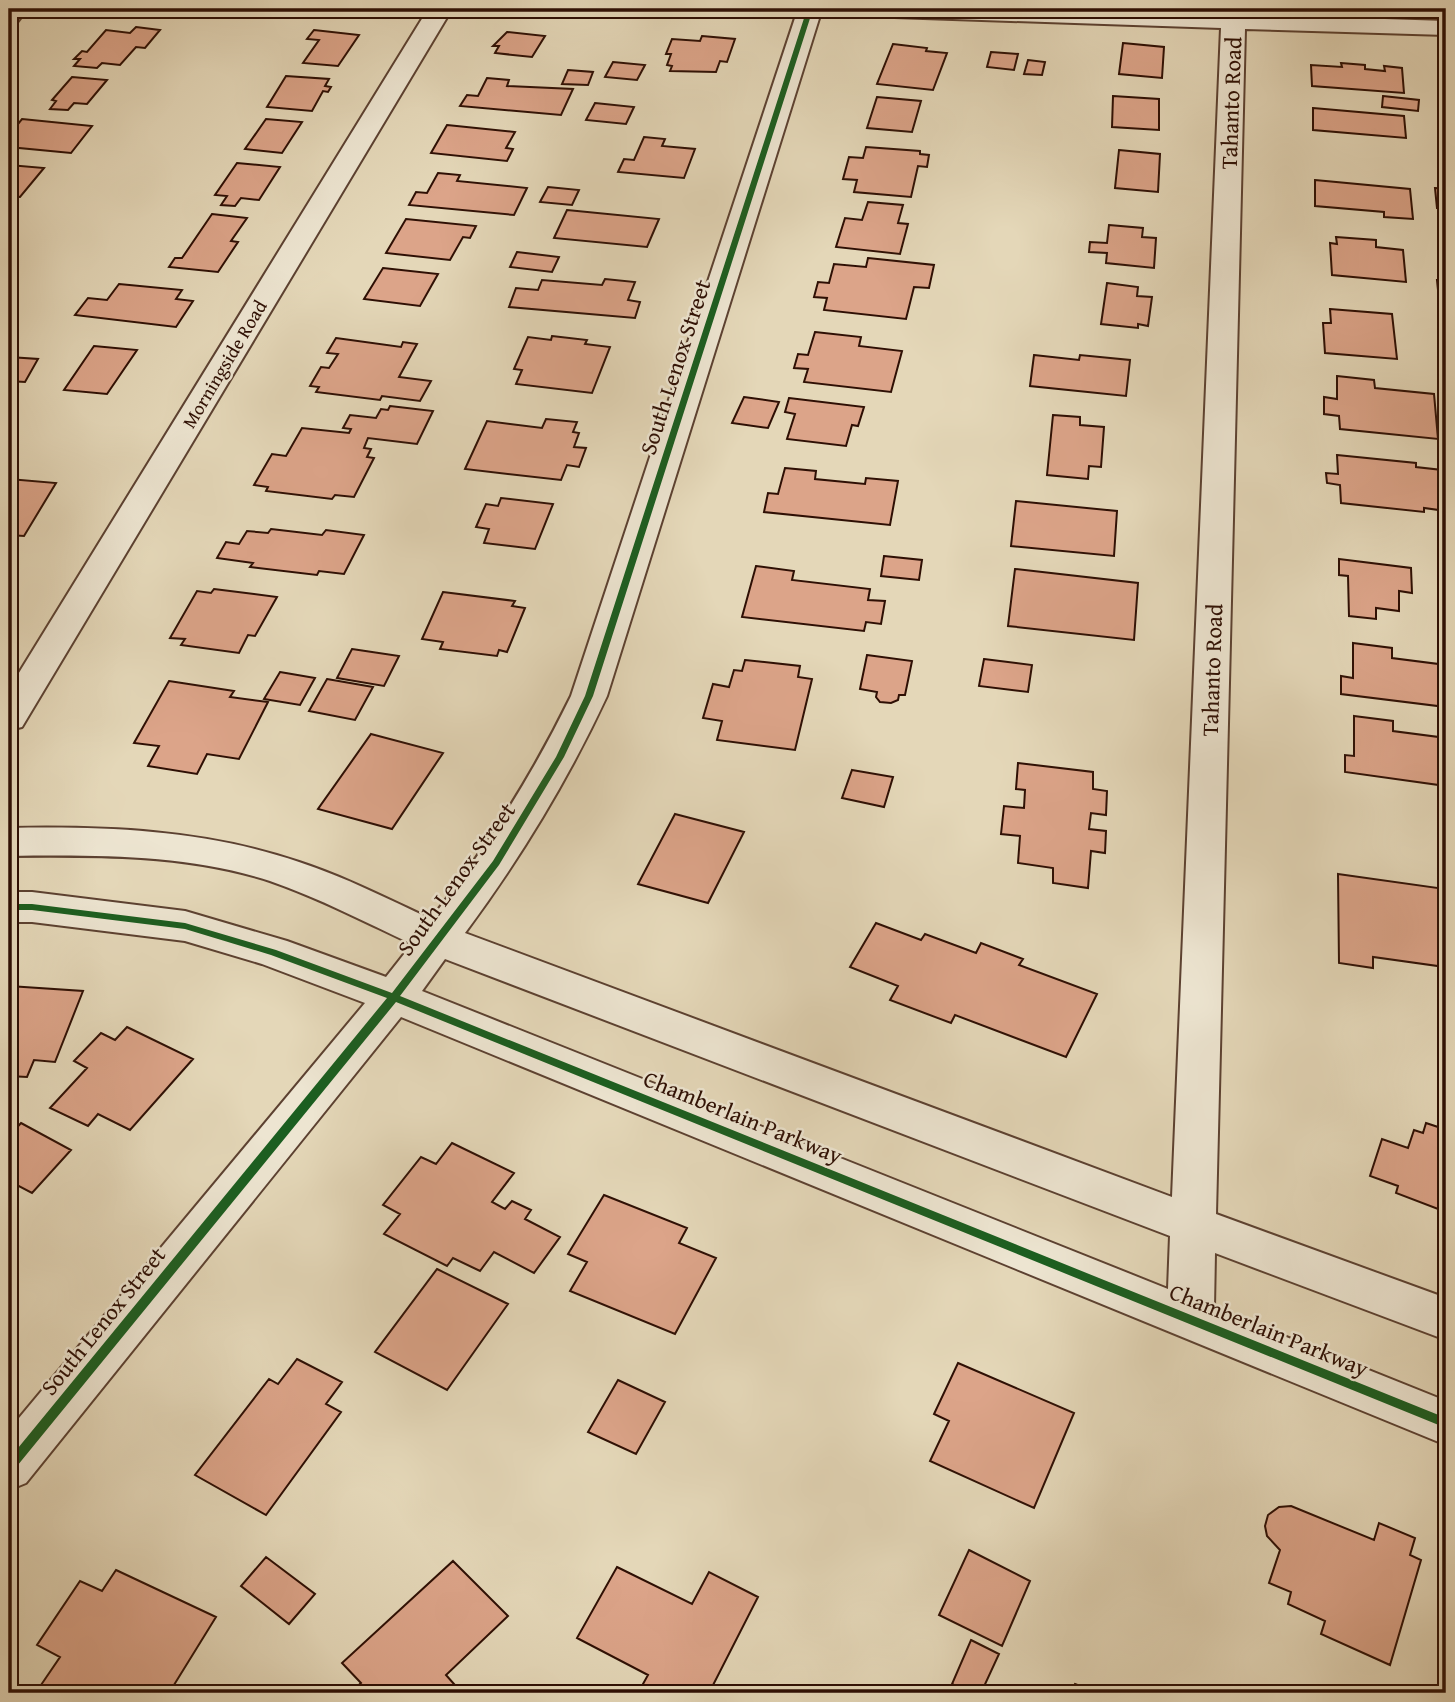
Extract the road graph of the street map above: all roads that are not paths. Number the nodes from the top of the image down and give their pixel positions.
1 (15, 9) edge
2 (440, 9) edge
3 (810, 9) edge
4 (866, 9) edge
5 (9, 16) edge
6 (1413, 18) edge
7 (1233, 21) junction
8 (1446, 28) edge
9 (9, 718) edge
10 (9, 842) edge
11 (9, 907) edge
12 (437, 939) junction
13 (394, 997) junction
14 (1192, 1226) junction
15 (1190, 1318) junction
16 (1446, 1319) edge
17 (1446, 1423) edge
18 (9, 1466) edge

1 - 5 street
2 - 9 street, Morningside Road
3 - 12 street, South Lenox Street
4 - 7 street
6 - 7 street
6 - 8 street
7 - 14 street, Tahanto Road
10 - 12 street
11 - 13 street, Chamberlain Parkway
12 - 13 street, South Lenox Street
12 - 14 street
13 - 15 street, Chamberlain Parkway
13 - 18 street, South Lenox Street
14 - 15 street, Tahanto Road
14 - 16 street
15 - 17 street, Chamberlain Parkway

